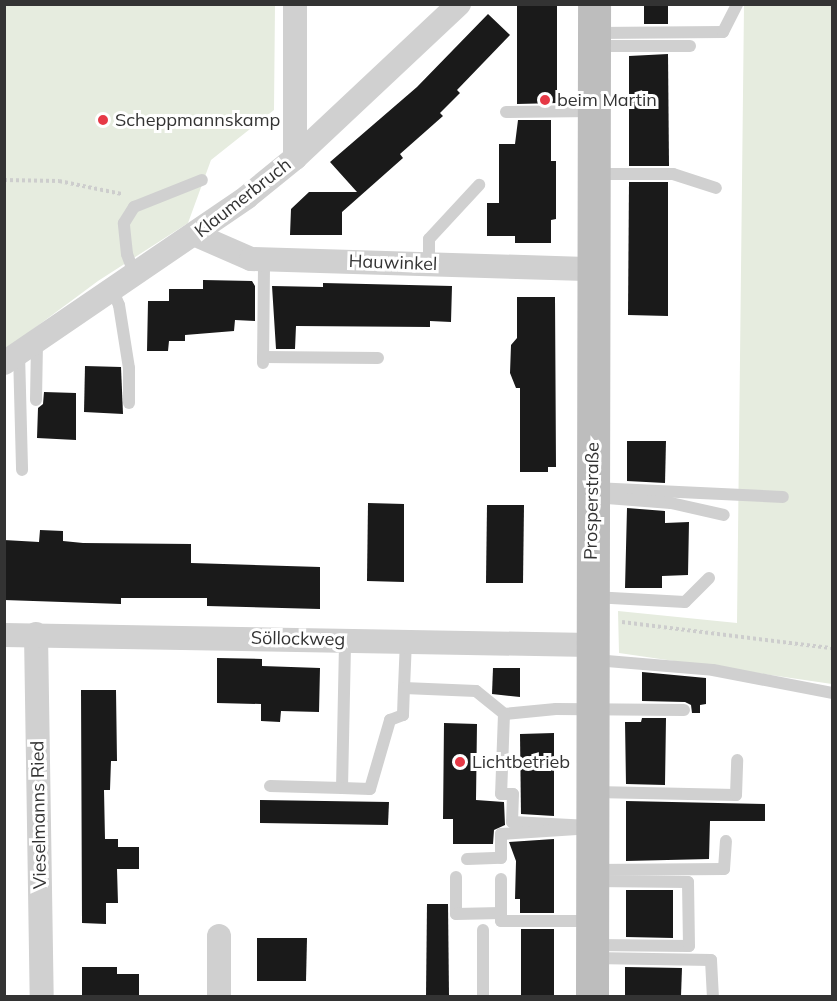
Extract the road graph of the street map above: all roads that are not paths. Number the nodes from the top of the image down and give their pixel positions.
1 (295, 4) edge
2 (459, 4) edge
3 (737, 4) edge
4 (594, 28) edge
5 (690, 46) dead end
6 (594, 111) junction
7 (506, 112) dead end
8 (295, 158) junction
9 (595, 174) junction
10 (202, 180) dead end
11 (479, 185) dead end
12 (716, 188) dead end
13 (196, 235) junction
14 (264, 259) junction
15 (429, 264) junction
16 (595, 269) junction
17 (135, 276) junction
18 (113, 291) junction
19 (20, 353) edge
20 (378, 358) dead end
21 (36, 400) dead end
22 (129, 403) dead end
23 (22, 470) dead end
24 (592, 492) junction
25 (783, 497) dead end
26 (723, 514) dead end
27 (709, 578) dead end
28 (591, 630) junction
29 (36, 634) junction
30 (4, 635) edge
31 (345, 640) junction
32 (406, 641) junction
33 (404, 688) junction
34 (832, 693) edge
35 (591, 709) junction
36 (684, 710) dead end
37 (504, 714) junction
38 (737, 760) dead end
39 (270, 786) dead end
40 (342, 788) junction
41 (591, 792) junction
42 (590, 826) junction
43 (726, 841) dead end
44 (467, 859) dead end
45 (591, 876) junction
46 (456, 878) dead end
47 (501, 879) dead end
48 (501, 913) junction
49 (483, 930) dead end
50 (219, 936) dead end
51 (592, 941) junction
52 (42, 996) edge
53 (219, 996) edge
54 (483, 996) edge
55 (592, 996) edge
56 (713, 996) edge

1 - 8 street
2 - 8 street, Klaumerbruch
3 - 4 lane
4 - 5 lane
4 - 6 main road, Prosperstraße
6 - 7 lane
6 - 9 main road, Prosperstraße
8 - 13 street, Klaumerbruch
9 - 12 lane
9 - 16 main road, Prosperstraße
10 - 17 lane
11 - 15 lane
13 - 14 street, Hauwinkel
13 - 17 street, Klaumerbruch
14 - 15 street, Hauwinkel
14 - 20 lane
15 - 16 street, Hauwinkel
16 - 24 main road, Prosperstraße
17 - 18 street, Klaumerbruch
18 - 19 street, Klaumerbruch
18 - 22 lane
19 - 21 lane
19 - 23 lane
24 - 25 lane
24 - 26 lane
24 - 28 main road, Prosperstraße
27 - 28 lane
28 - 32 street, Söllockweg
28 - 34 lane
28 - 35 main road, Prosperstraße
29 - 30 street, Söllockweg
29 - 31 street, Söllockweg
29 - 52 street, Vieselmanns Ried
31 - 32 street, Söllockweg
31 - 40 lane
32 - 33 lane
33 - 37 lane
33 - 40 lane
35 - 36 lane
35 - 37 lane
35 - 41 main road, Prosperstraße
37 - 42 lane
38 - 41 lane
39 - 40 lane
41 - 42 main road, Prosperstraße
42 - 44 lane
42 - 45 main road, Prosperstraße
43 - 45 lane
45 - 51 main road, Prosperstraße
45 - 51 lane
46 - 48 lane
47 - 48 lane
48 - 51 lane
49 - 54 lane
50 - 53 street
51 - 55 main road, Prosperstraße
51 - 56 lane

